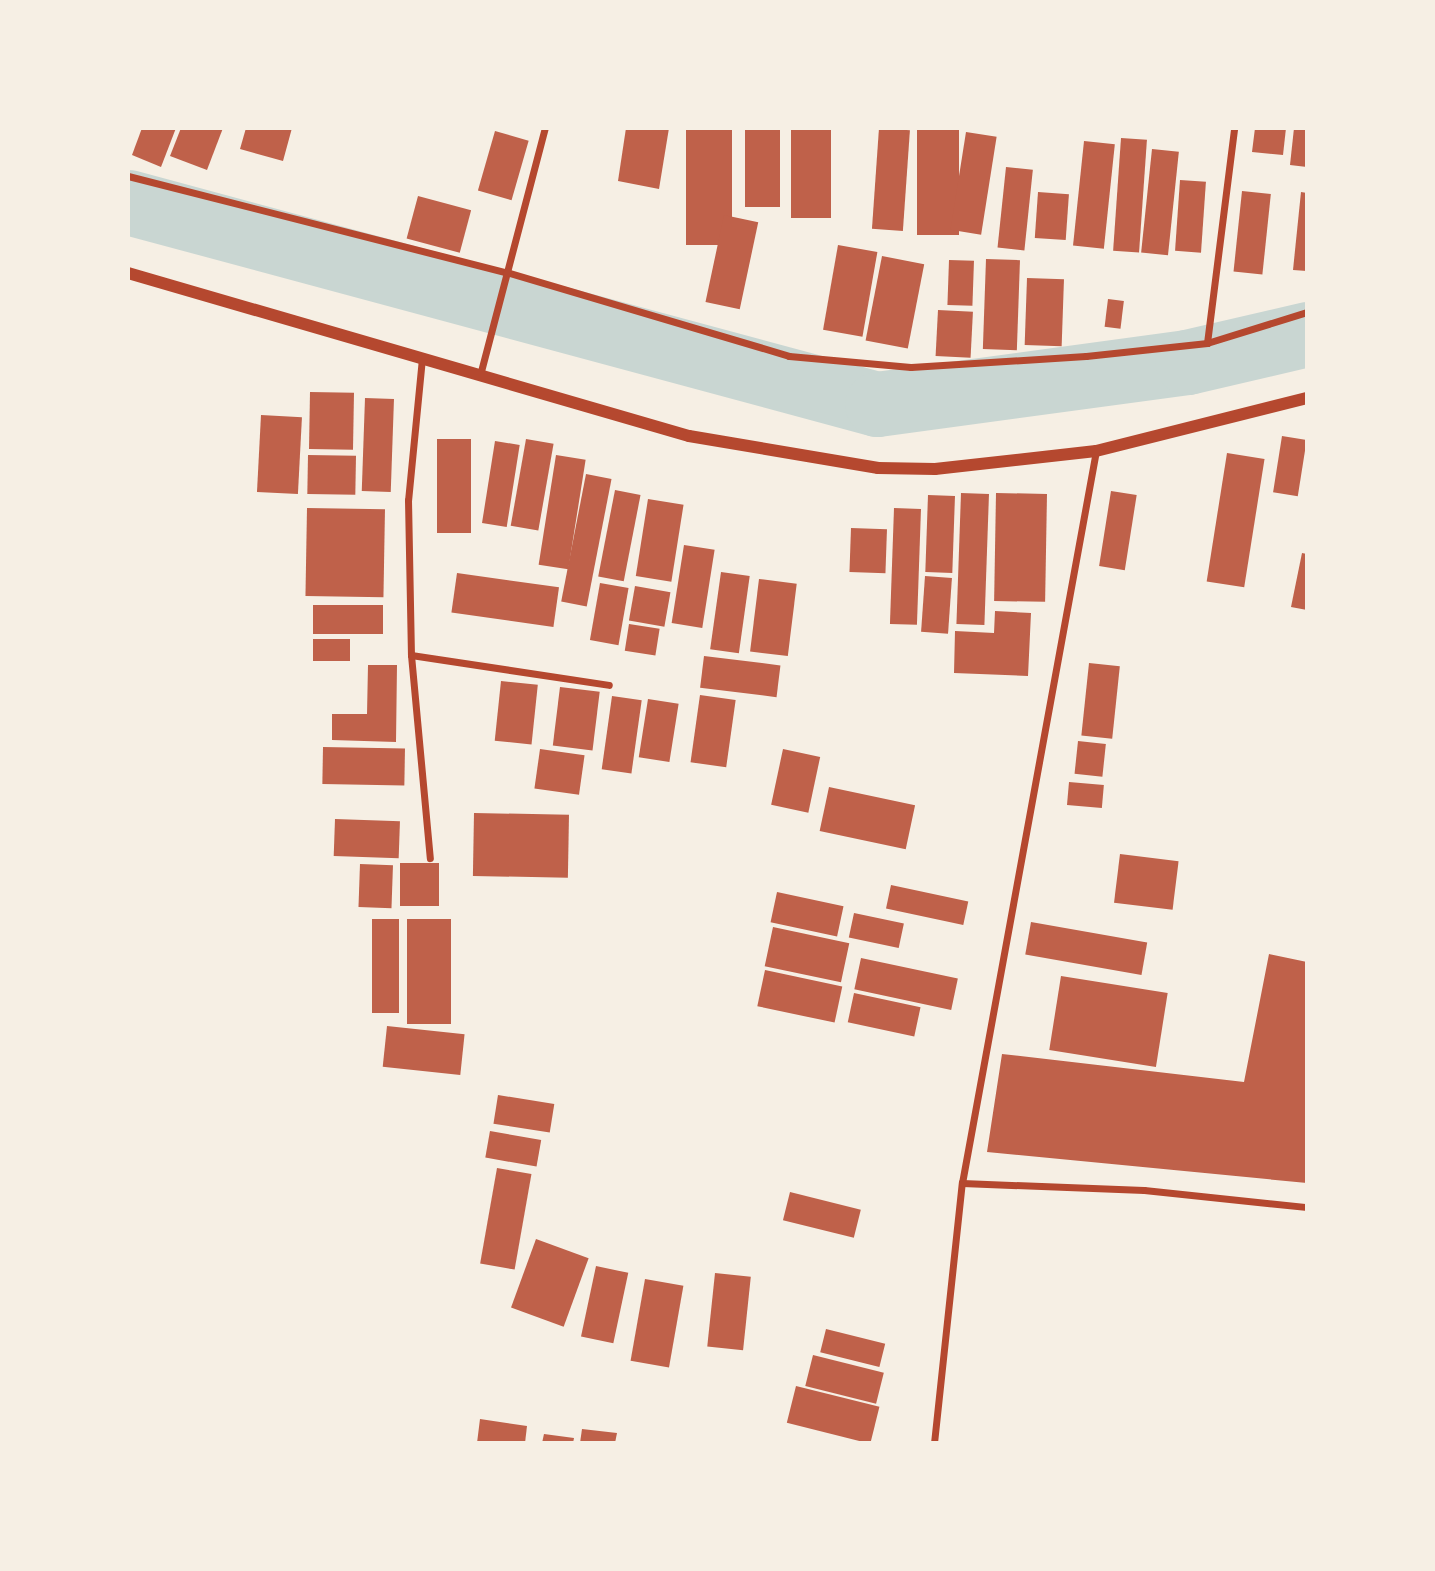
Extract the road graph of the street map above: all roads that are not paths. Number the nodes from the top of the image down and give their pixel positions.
1 (545, 128) edge
2 (1234, 128) edge
3 (128, 176) edge
4 (506, 272) junction
5 (128, 273) edge
6 (1307, 312) edge
7 (1207, 343) junction
8 (422, 358) junction
9 (480, 375) junction
10 (1307, 398) edge
11 (1096, 451) junction
12 (411, 655) junction
13 (610, 685) dead end
14 (430, 858) dead end
15 (962, 1183) junction
16 (1307, 1207) edge
17 (934, 1443) edge

1 - 4 street
2 - 7 street
3 - 4 street
4 - 7 street
4 - 9 street
5 - 8 street
6 - 7 street
8 - 9 street
8 - 12 street
9 - 11 street
10 - 11 street
11 - 15 street
12 - 13 street
12 - 14 street
15 - 16 street
15 - 17 street

